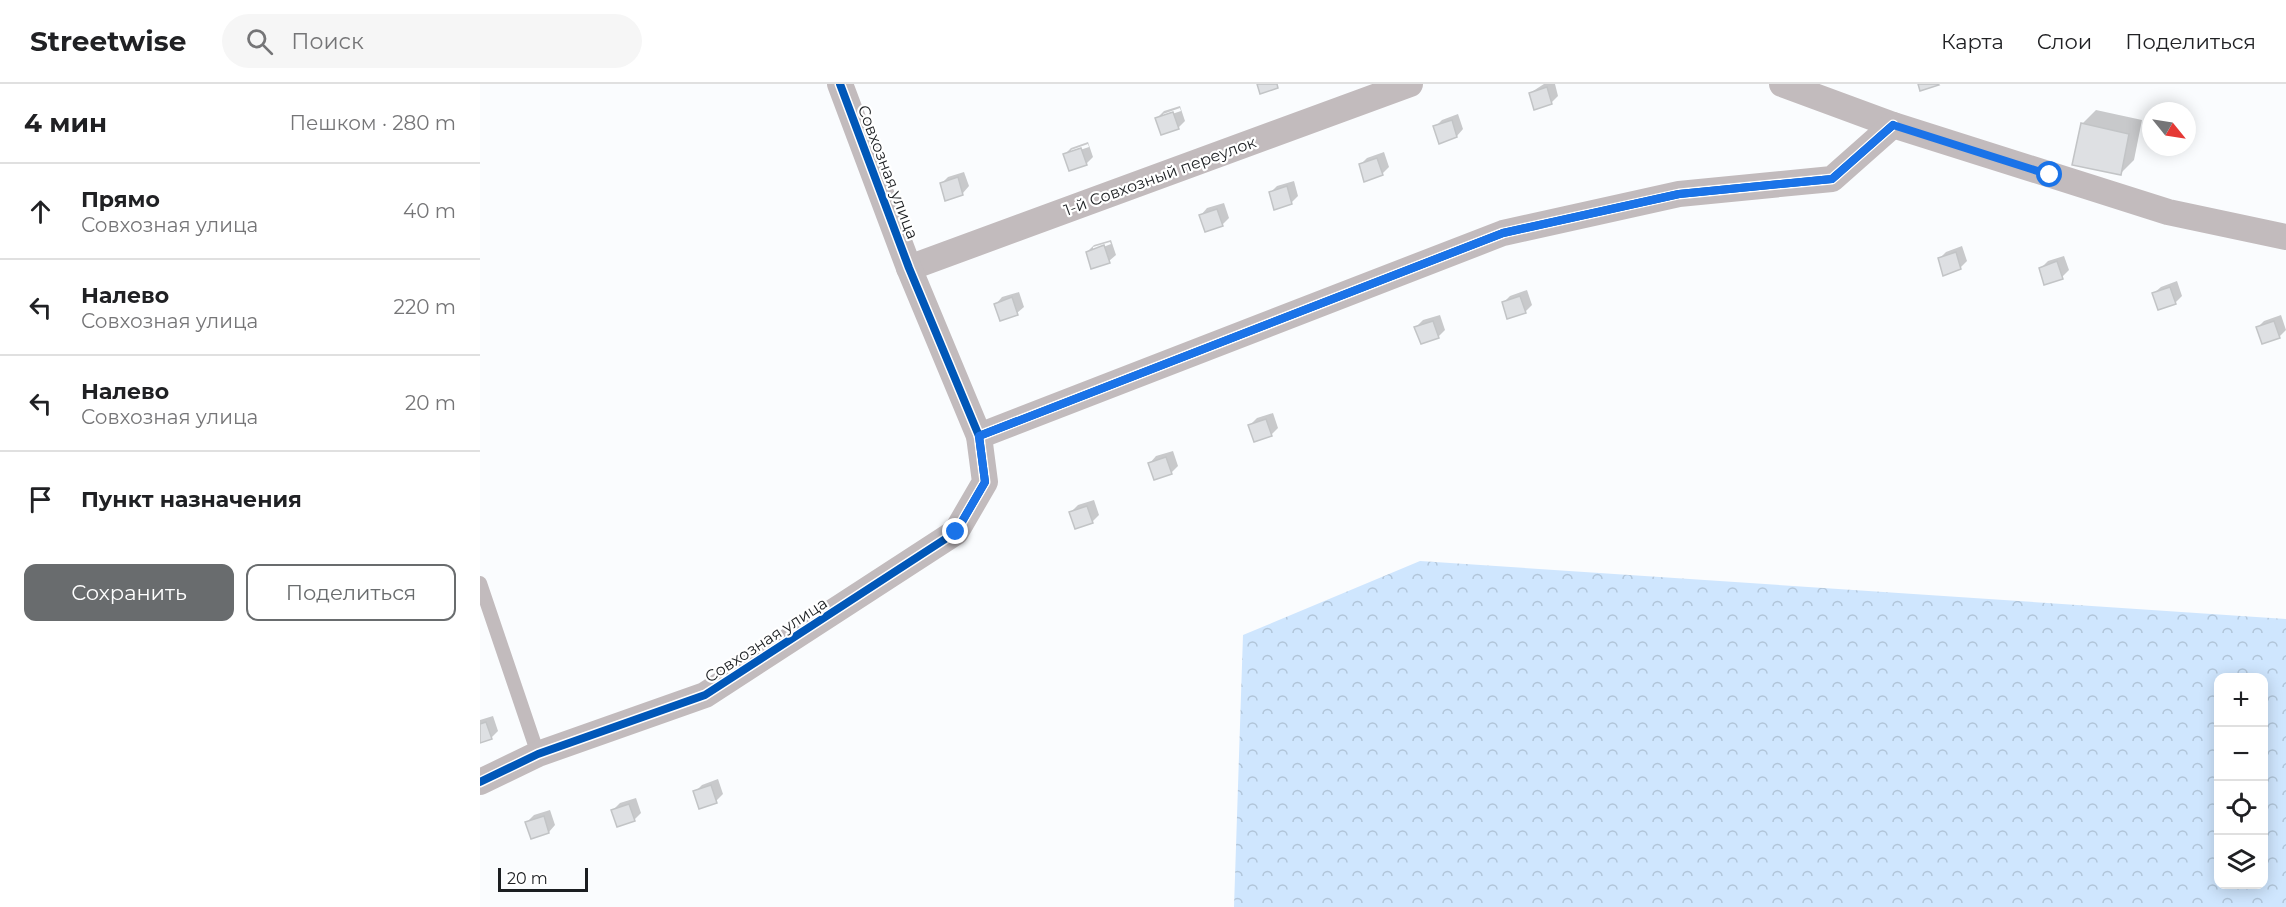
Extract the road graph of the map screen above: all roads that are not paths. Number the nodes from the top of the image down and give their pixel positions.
1 (840, 84) edge
2 (1410, 84) edge
3 (1782, 84) edge
4 (1893, 125) junction
5 (2286, 237) edge
6 (909, 268) junction
7 (979, 436) junction
8 (480, 583) edge
9 (538, 754) junction
10 (480, 782) edge

1 - 6 street, Совхозная улица
2 - 6 street, 1-й Совхозный переулок
3 - 4 street
4 - 5 street
4 - 7 street
6 - 7 street, Совхозная улица
7 - 9 street, Совхозная улица
8 - 9 lane
9 - 10 street, Совхозная улица

